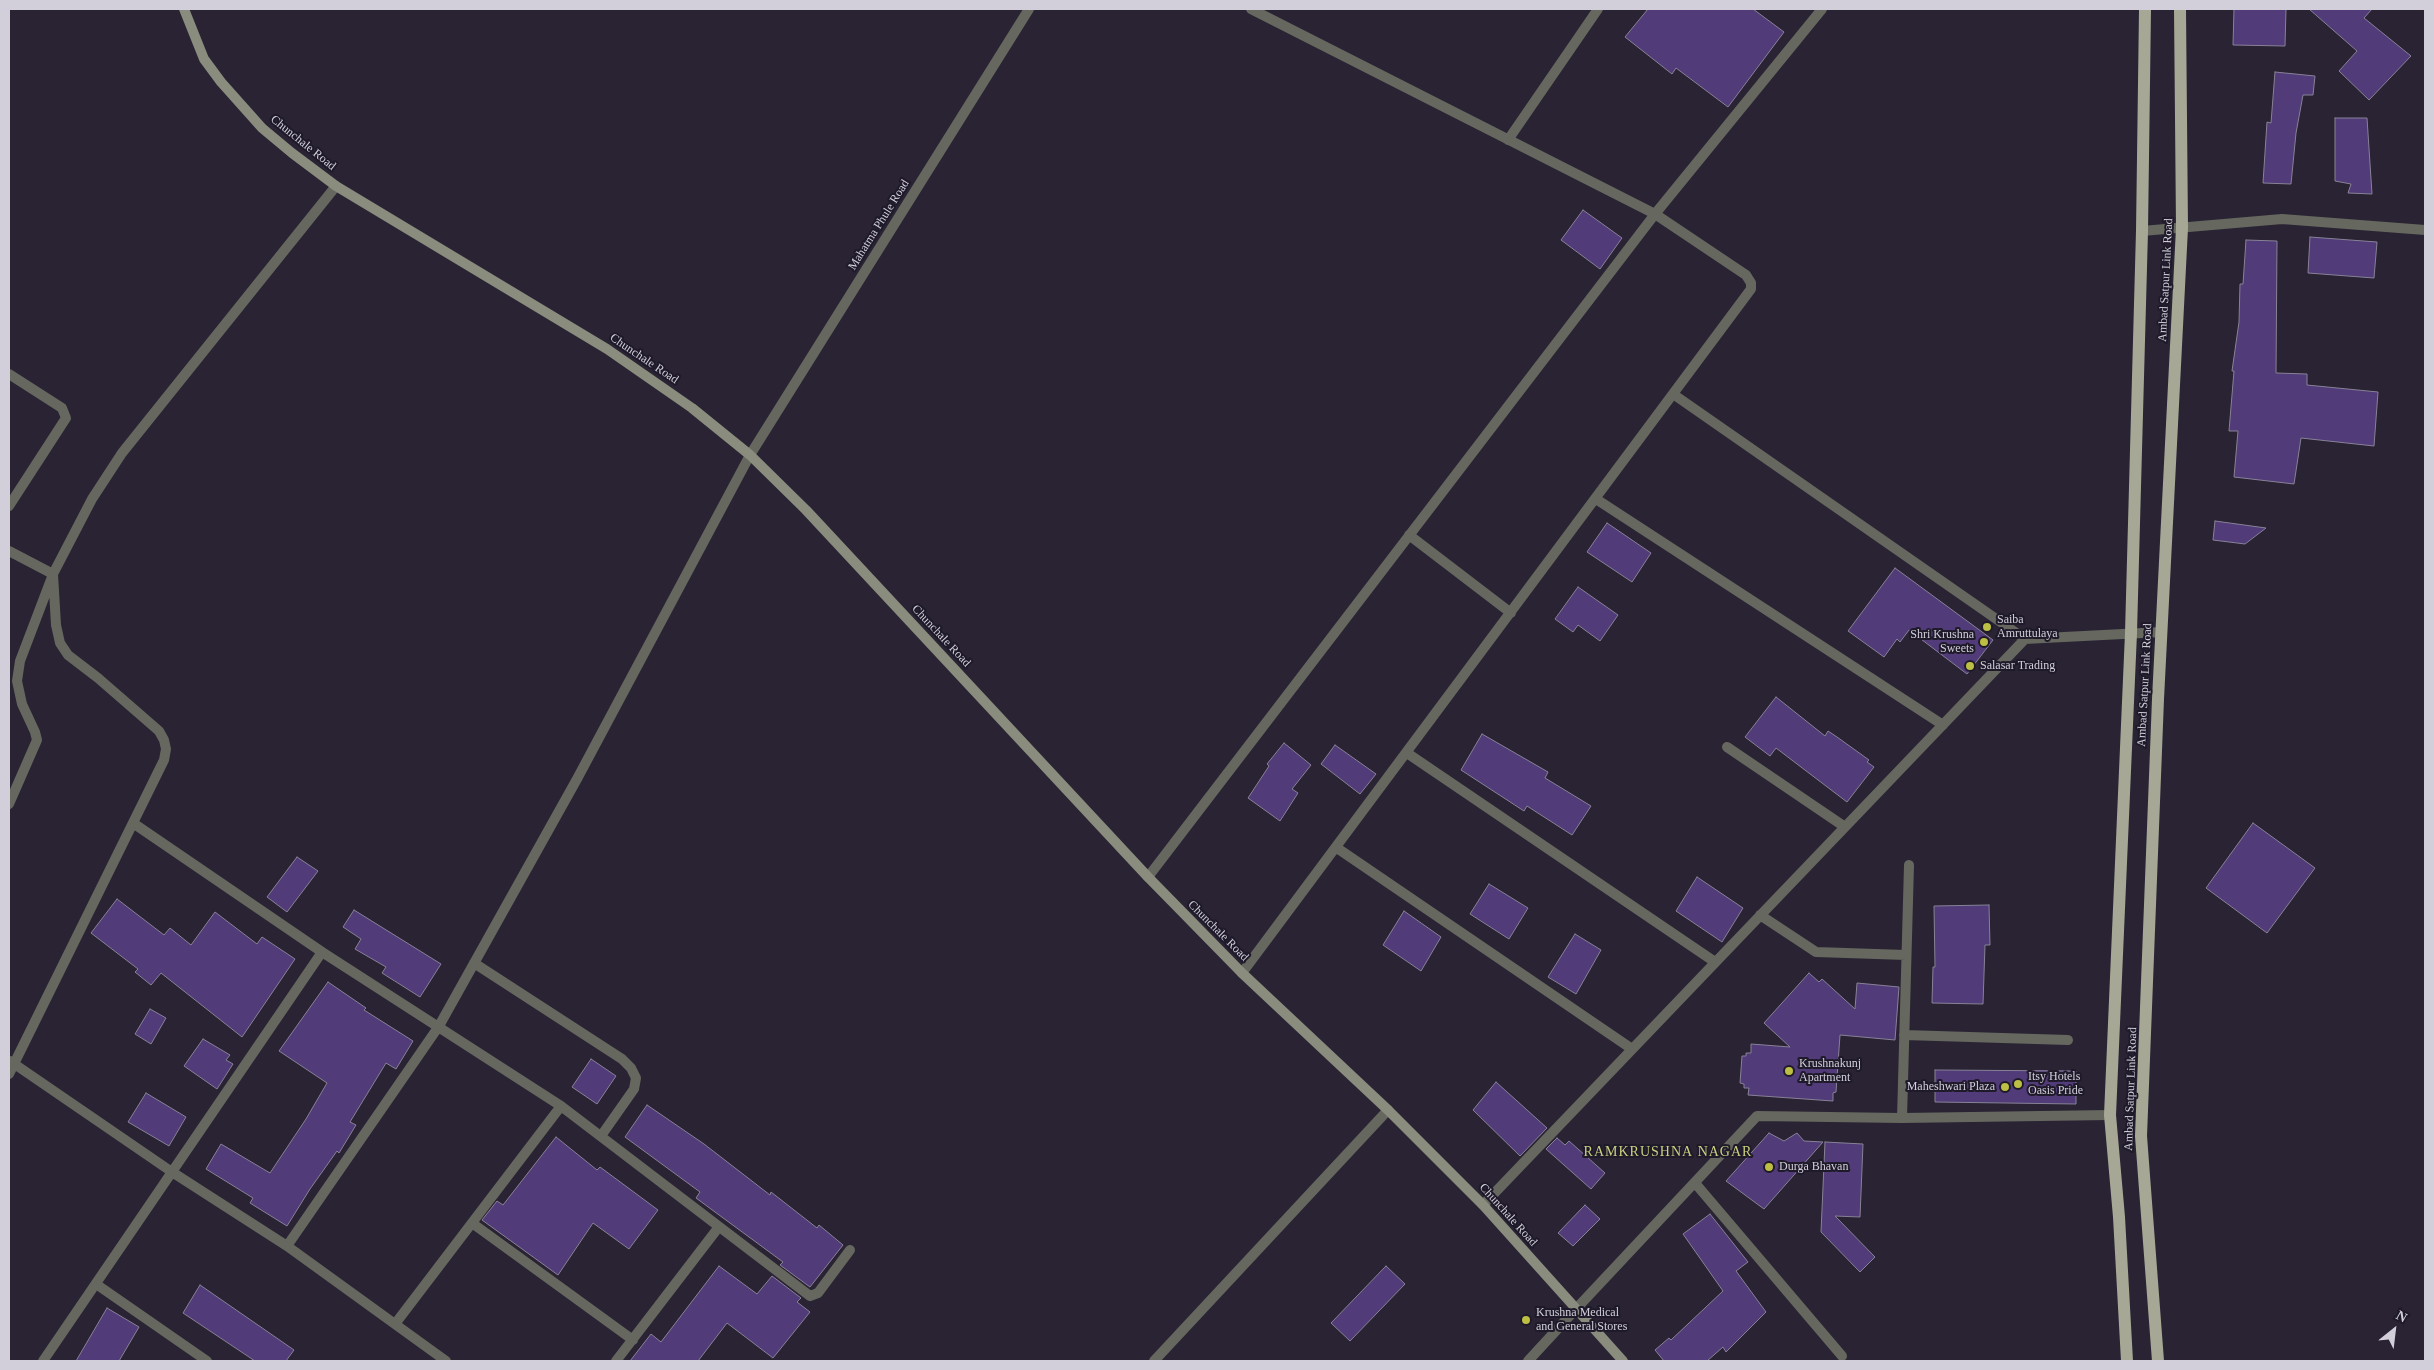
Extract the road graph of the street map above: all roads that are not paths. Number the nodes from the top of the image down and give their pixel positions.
1 (184, 9) edge
2 (1029, 9) edge
3 (1251, 9) edge
4 (1598, 9) edge
5 (1822, 9) edge
6 (2145, 9) edge
7 (2180, 9) edge
8 (1508, 140) junction
9 (336, 186) junction
10 (1655, 214) junction
11 (2182, 228) junction
12 (2425, 230) edge
13 (2142, 231) junction
14 (9, 374) edge
15 (1673, 394) junction
16 (750, 455) junction
17 (1596, 499) junction
18 (9, 506) edge
19 (1409, 535) junction
20 (9, 551) edge
21 (53, 574) junction
22 (1511, 613) junction
23 (2162, 632) junction
24 (2131, 633) junction
25 (2025, 638) junction
26 (1943, 725) junction
27 (1727, 747) dead end
28 (1407, 753) junction
29 (9, 804) edge
30 (133, 823) junction
31 (1844, 827) junction
32 (1337, 848) junction
33 (1909, 865) dead end
34 (1148, 877) junction
35 (1760, 915) junction
36 (322, 952) junction
37 (1906, 955) junction
38 (1715, 962) junction
39 (474, 964) junction
40 (1242, 973) junction
41 (439, 1026) junction
42 (1904, 1035) junction
43 (2068, 1040) dead end
44 (1632, 1049) junction
45 (11, 1062) edge
46 (9, 1074) edge
47 (562, 1106) junction
48 (1388, 1110) junction
49 (2110, 1115) junction
50 (1902, 1118) junction
51 (601, 1136) junction
52 (172, 1172) junction
53 (1695, 1182) junction
54 (1484, 1205) junction
55 (472, 1223) junction
56 (718, 1228) junction
57 (287, 1246) junction
58 (850, 1250) dead end
59 (96, 1284) junction
60 (1575, 1310) junction
61 (396, 1324) junction
62 (633, 1340) junction
63 (1842, 1356) dead end
64 (43, 1361) edge
65 (207, 1361) edge
66 (446, 1361) edge
67 (616, 1361) edge
68 (1154, 1361) edge
69 (1528, 1361) edge
70 (1622, 1361) edge
71 (2127, 1361) edge
72 (2158, 1361) edge

1 - 9 street, Chunchale Road
2 - 16 street, Mahatma Phule Road
3 - 8 street
4 - 8 street
5 - 10 street
6 - 13 main road, Ambad Satpur Link Road
7 - 11 main road, Ambad Satpur Link Road
8 - 10 street
9 - 16 street, Chunchale Road
9 - 21 street
10 - 15 street
10 - 19 street
11 - 12 street
11 - 13 street
11 - 23 main road, Ambad Satpur Link Road
13 - 24 main road, Ambad Satpur Link Road
14 - 18 street
15 - 17 street
15 - 25 street
16 - 34 street, Chunchale Road
16 - 39 street, Mahatma Phule Road
17 - 22 street
17 - 26 street
19 - 22 street
19 - 34 street
20 - 21 street
21 - 29 street
21 - 30 street
22 - 28 street
23 - 24 street
23 - 72 main road, Ambad Satpur Link Road
24 - 25 street
24 - 49 main road, Ambad Satpur Link Road
25 - 26 street
26 - 31 street
27 - 31 street
28 - 32 street
28 - 38 street
30 - 36 street
30 - 45 street
31 - 35 street
32 - 40 street
32 - 44 street
33 - 37 street
34 - 40 street, Chunchale Road
35 - 37 street
35 - 38 street
36 - 41 street
36 - 52 street
37 - 42 street
38 - 44 street
39 - 41 street, Mahatma Phule Road
39 - 51 street
40 - 48 street, Chunchale Road
41 - 47 street
41 - 57 street, Mahatma Phule Road
42 - 43 street
42 - 50 street
44 - 54 street
45 - 46 street
45 - 52 street
47 - 51 street
47 - 55 street
48 - 54 street, Chunchale Road
48 - 68 street
49 - 50 street
49 - 71 main road, Ambad Satpur Link Road
50 - 53 street
51 - 56 street
52 - 57 street
52 - 59 street
53 - 60 street
53 - 63 street
54 - 60 street, Chunchale Road
55 - 61 street
55 - 62 street
56 - 58 street
56 - 62 street
57 - 61 street
59 - 64 street
59 - 65 street
60 - 69 street
60 - 70 street, Chunchale Road
61 - 66 street
62 - 67 street

